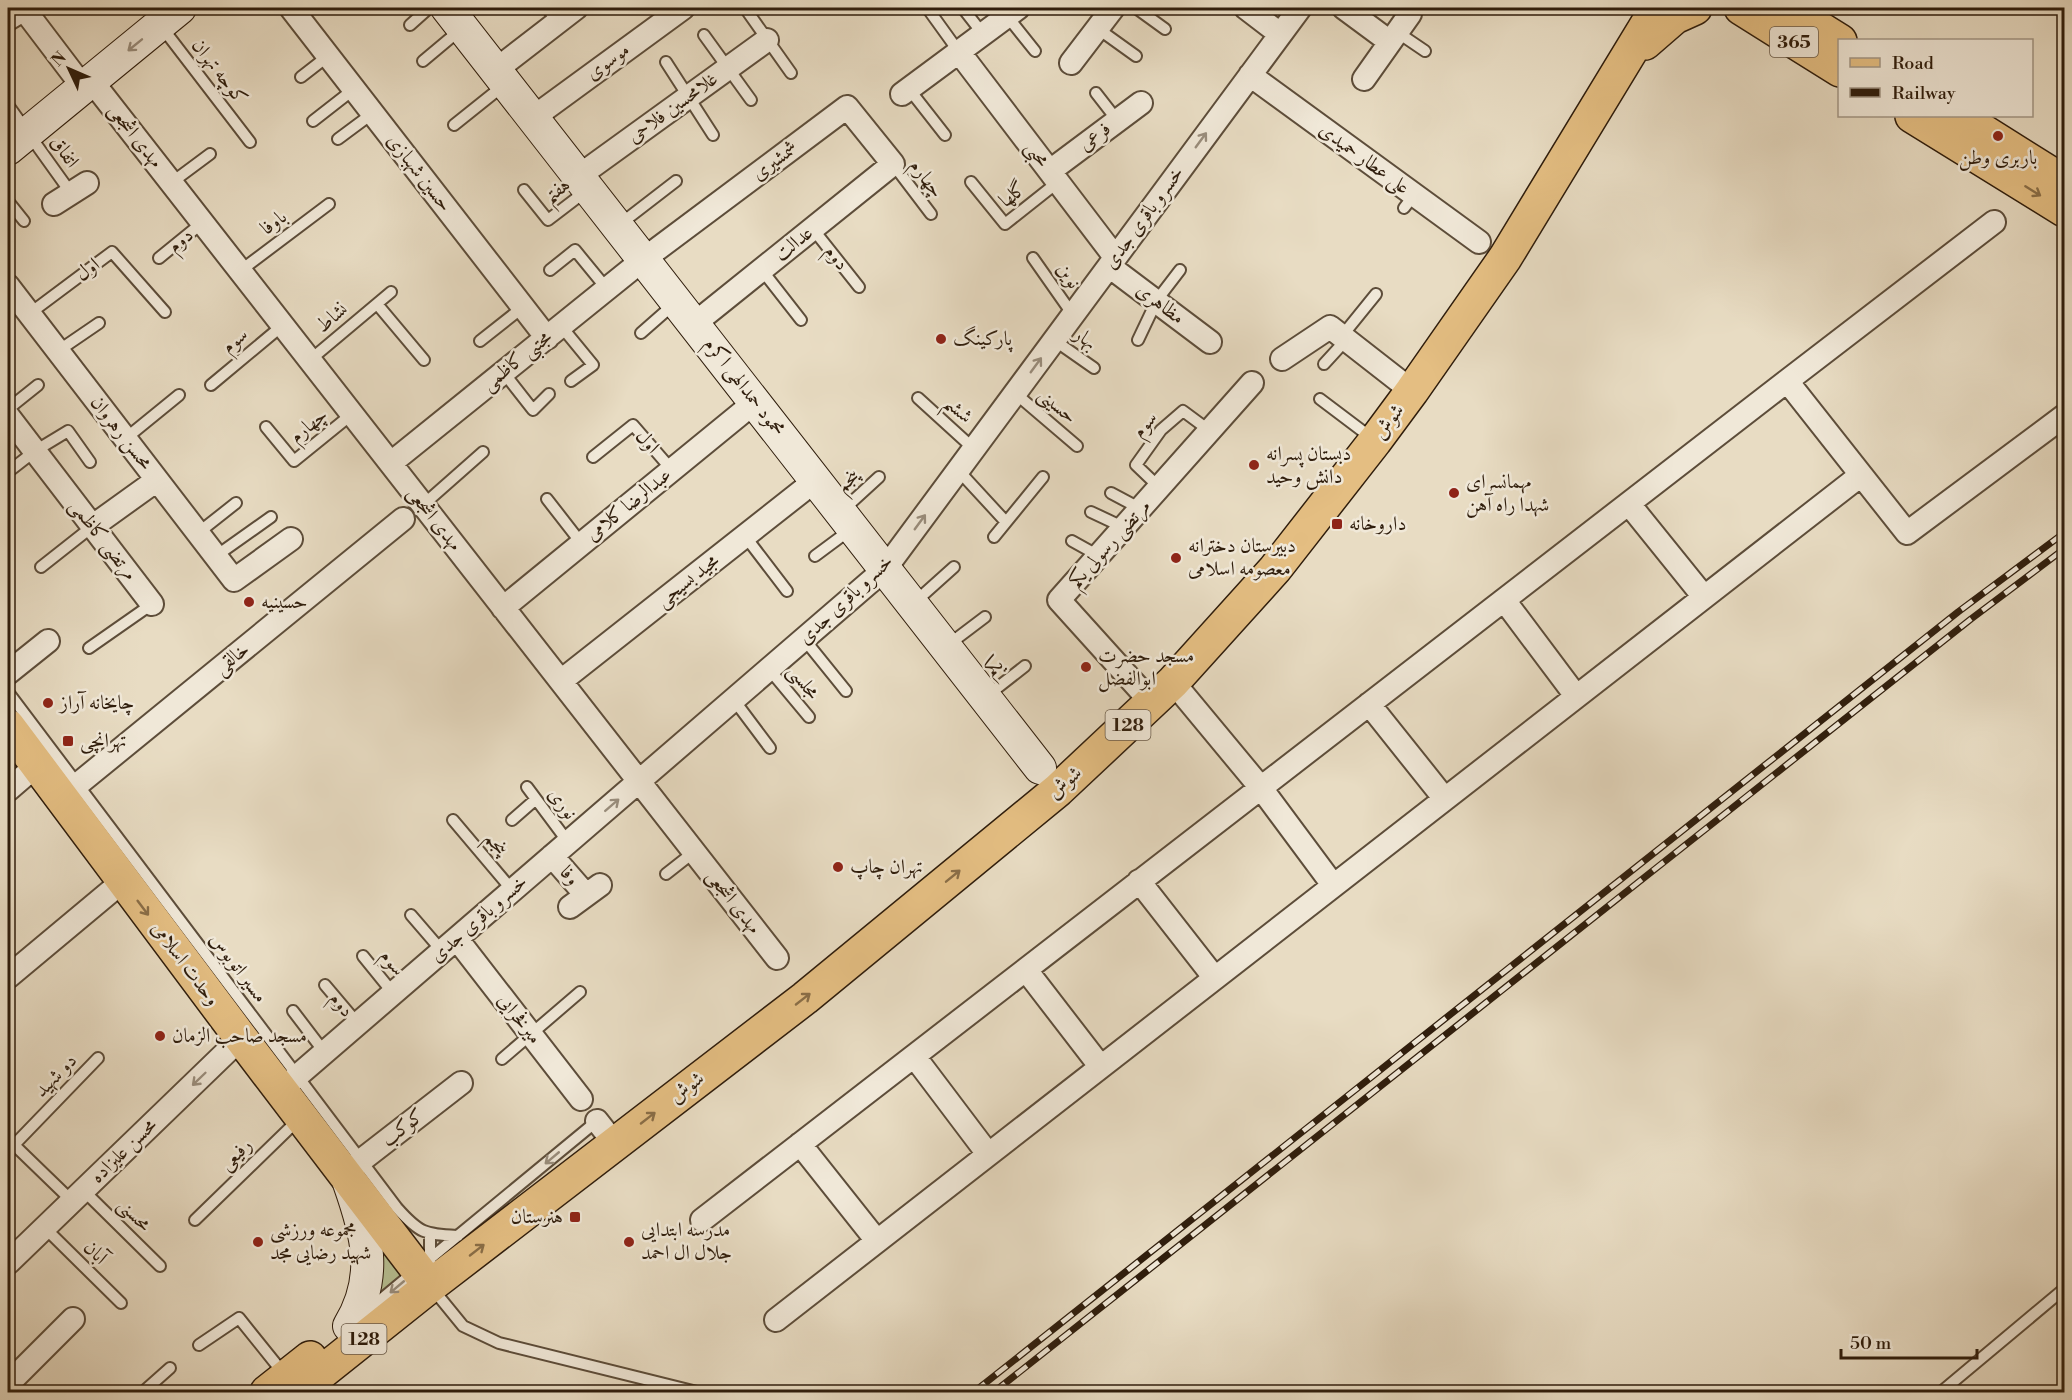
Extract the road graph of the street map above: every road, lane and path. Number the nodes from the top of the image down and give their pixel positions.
1 (291, 8) edge
2 (576, 8) edge
3 (683, 8) edge
4 (745, 8) edge
5 (1136, 8) edge
6 (1246, 8) edge
7 (1300, 8) edge
8 (1344, 8) edge
9 (1657, 8) edge
10 (1695, 8) edge
11 (1786, 8) edge
12 (928, 9) dead end
13 (1739, 10) edge
14 (25, 11) edge
15 (965, 11) dead end
16 (449, 12) edge
17 (1005, 12) edge
18 (552, 15) edge
19 (1103, 15) edge
20 (170, 16) edge
21 (410, 25) dead end
22 (8, 26) edge
23 (1165, 29) dead end
24 (1399, 29) junction
25 (983, 34) junction
26 (1280, 34) junction
27 (704, 35) dead end
28 (768, 40) junction
29 (1838, 40) edge
30 (1035, 51) dead end
31 (1425, 51) dead end
32 (959, 52) junction
33 (328, 56) junction
34 (1136, 56) dead end
35 (1628, 58) junction
36 (423, 61) dead end
37 (666, 62) dead end
38 (1071, 63) dead end
39 (729, 68) junction
40 (1838, 69) edge
41 (791, 73) dead end
42 (1250, 75) junction
43 (502, 76) junction
44 (301, 77) dead end
45 (1364, 80) dead end
46 (87, 84) junction
47 (354, 89) junction
48 (905, 92) joint
49 (1096, 93) dead end
50 (690, 96) junction
51 (751, 100) dead end
52 (1141, 103) dead end
53 (8, 105) edge
54 (372, 113) junction
55 (534, 117) junction
56 (1914, 117) edge
57 (1961, 117) edge
58 (1117, 120) junction
59 (313, 121) dead end
60 (454, 125) dead end
61 (713, 135) dead end
62 (945, 135) dead end
63 (338, 139) dead end
64 (18, 140) edge
65 (250, 142) dead end
66 (210, 154) dead end
67 (893, 164) junction
68 (1054, 176) junction
69 (676, 181) dead end
70 (971, 182) dead end
71 (2064, 182) edge
72 (171, 183) junction
73 (584, 183) junction
74 (524, 190) dead end
75 (71, 193) dead end
76 (8, 201) edge
77 (329, 204) dead end
78 (2064, 210) edge
79 (931, 214) dead end
80 (24, 221) dead end
81 (1994, 222) dead end
82 (202, 223) junction
83 (618, 226) junction
84 (813, 229) junction
85 (1479, 242) dead end
86 (159, 258) dead end
87 (1033, 258) dead end
88 (644, 259) junction
89 (1112, 261) junction
90 (550, 270) dead end
91 (762, 270) junction
92 (1180, 270) dead end
93 (240, 271) junction
94 (8, 286) edge
95 (859, 288) dead end
96 (607, 289) junction
97 (391, 292) dead end
98 (1376, 294) dead end
99 (1157, 300) junction
100 (377, 304) junction
101 (523, 307) junction
102 (165, 312) dead end
103 (686, 313) junction
104 (29, 314) junction
105 (1073, 315) junction
106 (801, 320) dead end
107 (99, 323) dead end
108 (283, 325) junction
109 (554, 332) junction
110 (640, 333) dead end
111 (1340, 334) junction
112 (1054, 340) junction
113 (1138, 340) dead end
114 (480, 341) dead end
115 (1210, 342) dead end
116 (58, 351) junction
117 (1282, 359) dead end
118 (310, 360) junction
119 (424, 360) dead end
120 (1324, 364) dead end
121 (1094, 368) dead end
122 (504, 373) junction
123 (571, 381) dead end
124 (1787, 381) junction
125 (1252, 383) dead end
126 (38, 385) dead end
127 (211, 385) dead end
128 (1412, 391) junction
129 (1015, 393) junction
130 (549, 394) dead end
131 (179, 395) dead end
132 (918, 398) dead end
133 (1320, 399) dead end
134 (755, 402) junction
135 (8, 409) edge
136 (352, 414) junction
137 (8, 416) edge
138 (2064, 416) edge
139 (266, 427) dead end
140 (1210, 431) junction
141 (125, 439) junction
142 (1375, 441) junction
143 (1077, 446) dead end
144 (974, 449) junction
145 (34, 451) junction
146 (483, 452) dead end
147 (593, 457) dead end
148 (90, 462) dead end
149 (391, 463) junction
150 (672, 470) junction
151 (958, 470) junction
152 (8, 472) edge
153 (1861, 475) junction
154 (879, 477) dead end
155 (1043, 477) dead end
156 (157, 480) junction
157 (816, 480) junction
158 (1160, 488) junction
159 (1111, 493) dead end
160 (547, 499) dead end
161 (236, 503) dead end
162 (1629, 504) junction
163 (423, 506) junction
164 (1142, 509) junction
165 (1091, 512) dead end
166 (271, 517) dead end
167 (403, 519) dead end
168 (847, 520) junction
169 (1005, 521) junction
170 (93, 526) junction
171 (1125, 528) junction
172 (198, 533) junction
173 (745, 536) junction
174 (994, 537) dead end
175 (291, 538) dead end
176 (1072, 541) dead end
177 (582, 544) junction
178 (216, 556) junction
179 (815, 556) dead end
180 (1100, 556) junction
181 (42, 567) dead end
182 (954, 567) dead end
183 (885, 569) junction
184 (787, 591) dead end
185 (1704, 597) junction
186 (1504, 600) junction
187 (152, 604) joint
188 (913, 604) junction
189 (503, 608) junction
190 (985, 617) dead end
191 (804, 639) junction
192 (48, 642) dead end
193 (945, 646) junction
194 (89, 648) dead end
195 (1025, 666) dead end
196 (769, 669) junction
197 (8, 673) edge
198 (561, 681) junction
199 (846, 691) dead end
200 (8, 692) edge
201 (1162, 693) junction
202 (1576, 696) junction
203 (985, 697) junction
204 (734, 700) junction
205 (1369, 704) junction
206 (809, 717) dead end
207 (8, 726) edge
208 (770, 748) dead end
209 (37, 765) junction
210 (1040, 768) dead end
211 (639, 781) junction
212 (527, 787) dead end
213 (1261, 788) junction
214 (8, 790) edge
215 (69, 792) junction
216 (1444, 798) junction
217 (536, 799) junction
218 (453, 820) dead end
219 (512, 820) dead end
220 (560, 849) junction
221 (694, 852) junction
222 (666, 874) dead end
223 (123, 881) junction
224 (1140, 881) junction
225 (1333, 885) junction
226 (513, 891) junction
227 (586, 896) dead end
228 (411, 915) dead end
229 (450, 945) junction
230 (363, 956) dead end
231 (777, 958) dead end
232 (1026, 969) junction
233 (8, 977) edge
234 (1214, 977) junction
235 (325, 985) dead end
236 (580, 992) dead end
237 (393, 993) junction
238 (293, 1011) dead end
239 (358, 1024) junction
240 (530, 1034) junction
241 (241, 1038) junction
242 (325, 1053) junction
243 (914, 1056) junction
244 (98, 1058) dead end
245 (502, 1059) dead end
246 (1100, 1066) junction
247 (289, 1083) junction
248 (461, 1083) dead end
249 (581, 1099) dead end
250 (302, 1116) junction
251 (606, 1132) junction
252 (11, 1142) edge
253 (800, 1144) junction
254 (988, 1154) junction
255 (353, 1167) junction
256 (77, 1196) junction
257 (195, 1220) dead end
258 (702, 1220) dead end
259 (45, 1228) junction
260 (430, 1234) junction
261 (458, 1236) junction
262 (877, 1241) junction
263 (9, 1260) edge
264 (160, 1266) dead end
265 (424, 1278) junction
266 (2064, 1289) edge
267 (121, 1303) dead end
268 (73, 1319) dead end
269 (776, 1320) dead end
270 (349, 1326) junction
271 (200, 1345) dead end
272 (170, 1368) dead end
273 (8, 1384) edge
274 (284, 1387) edge
275 (143, 1392) edge
276 (697, 1392) edge
277 (1941, 1392) edge

1 - 33 street, حسین شهبازی
2 - 18 street
3 - 55 street, موسوی
4 - 28 lane
5 - 23 lane
6 - 26 street
7 - 26 street, خسرو باقری جدی
8 - 24 street
9 - 35 main road, شوش / 128
10 - 35 main road
11 - 29 main road, 365
12 - 32 lane
13 - 40 main road, 365
14 - 22 lane
14 - 46 street, مهدی اشجعی
15 - 25 lane
16 - 21 lane
16 - 36 lane
16 - 43 street, محمود حمدالهی اکرم
17 - 25 street
17 - 30 lane
18 - 43 street
19 - 34 lane
19 - 38 street
20 -> 46 street
20 - 65 lane, کوچه تهران
24 - 31 lane
24 - 45 street
25 - 32 street
26 - 42 street, خسرو باقری جدی
27 - 39 lane
28 - 39 street, غلامحسین فلاحی
28 - 41 lane
32 - 48 street
32 - 68 street, محبی
33 - 44 lane
33 - 47 street, حسین شهبازی
35 - 128 main road, شوش / 128
37 - 50 lane
39 - 50 street, غلامحسین فلاحی
39 - 51 lane
42 - 85 street, علی عطار حمیدی
89 -> 42 street, خسرو باقری جدی
43 - 55 street, محمود حمدالهی اکرم
43 - 60 lane
46 - 64 street
46 - 72 street, مهدی اشجعی
47 - 54 street, حسین شهبازی
47 - 59 lane
48 - 62 lane
49 - 58 lane
50 - 61 lane
50 - 73 street, غلامحسین فلاحی
52 - 58 street, فرعی
53 - 64 lane, اتفاق
54 - 63 lane
54 - 101 street, حسین شهبازی
55 - 73 street, محمود حمدالهی اکرم
56 -> 78 main road
57 - 71 main road
58 - 68 street, فرعی
64 - 75 lane, اتفاق
66 - 72 lane
67 - 79 lane, چهارم
67 - 84 street, عدالت
67 - 88 street, شمشیری
68 - 70 lane, گلها
68 - 89 street, محبی
69 - 83 lane
72 - 82 street, مهدی اشجعی
73 - 74 lane, هفتم
73 - 83 street, محمود حمدالهی اکرم
76 - 80 lane
77 - 93 lane, باوفا
81 - 124 street
82 - 86 lane, دوم
82 - 93 street, مهدی اشجعی
83 - 88 street, محمود حمدالهی اکرم
84 - 91 street, عدالت
84 - 95 lane, دوم
87 - 105 lane, نوین
88 - 96 street, مجتبی کاظمی
88 - 103 street, محمود حمدالهی اکرم
89 - 99 street, مظاهری
89 - 105 street, خسرو باقری جدی
90 - 96 lane
91 - 103 street, عدالت
91 - 106 lane
92 - 99 lane
93 - 108 street, مهدی اشجعی
94 - 104 street, محسن رهروان
96 - 109 street, مجتبی کاظمی
97 - 100 lane, نشاط
98 - 111 lane
99 - 113 lane
99 - 115 street, مظاهری
100 - 118 lane, نشاط
100 - 119 lane, نشاط
101 - 109 street, حسین شهبازی
101 - 114 lane
102 - 104 lane, اول
103 - 110 lane
103 - 134 street, محمود حمدالهی اکرم
104 - 116 street, محسن رهروان
105 - 112 street, خسرو باقری جدی
107 - 116 lane
108 - 118 street, مهدی اشجعی
108 - 127 lane, سوم
109 - 122 street, مجتبی کاظمی
109 - 123 lane
111 - 117 street
111 - 120 lane
111 - 128 street
112 - 121 lane, بهار
129 -> 112 street, خسرو باقری جدی
116 - 141 street, محسن رهروان
118 - 136 street, مهدی اشجعی
122 - 130 lane
122 - 149 street, مجتبی کاظمی
124 - 153 street
124 - 162 street
125 - 140 street, مرتضی رسولی یکم
126 - 135 lane
128 - 142 main road, شوش / 128
129 - 143 lane, حسینی
129 - 144 street, خسرو باقری جدی
131 - 141 lane
132 - 144 lane, ششم
133 - 142 lane
134 - 150 street, عبدالرضا کلامی
134 - 157 street, محمود حمدالهی اکرم
136 - 139 lane, چهارم
136 - 149 street, مهدی اشجعی
137 - 145 street, مرتضی کاظمی
138 - 153 street
140 - 158 street, مرتضی رسولی یکم
140 - 158 lane, سوم
141 - 156 street, محسن رهروان
142 - 201 main road, شوش / 128
144 - 151 street, خسرو باقری جدی
145 - 148 lane
145 - 152 lane
145 - 170 street, مرتضی کاظمی
146 - 163 lane
147 - 150 lane, اول
149 - 163 street, مهدی اشجعی
150 - 177 street, عبدالرضا کلامی
151 - 169 lane
183 -> 151 street, خسرو باقری جدی
153 - 185 street
154 - 168 lane, پنجم
155 - 169 lane
156 - 170 street
156 - 172 street, محسن رهروان
157 - 168 street, محمود حمدالهی اکرم
157 - 173 street, مجید بسیجی
158 - 164 street, مرتضی رسولی یکم
159 - 164 lane
160 - 177 lane
161 - 172 lane
162 - 185 street
162 - 186 street
163 - 189 street, مهدی اشجعی
164 - 171 street, مرتضی رسولی یکم
165 - 171 lane
166 - 178 lane
167 - 215 street, خالقی
168 - 179 lane
168 - 183 street, محمود حمدالهی اکرم
169 - 174 lane
170 - 181 lane
170 - 187 street, مرتضی کاظمی
171 - 180 street, مرتضی رسولی یکم
172 - 178 street, محسن رهروان
173 - 184 lane
173 - 198 street, مجید بسیجی
175 - 178 street, محسن رهروان
176 - 180 lane
177 - 189 street, عبدالرضا کلامی
180 - 201 street, مرتضی رسولی یکم
182 - 188 lane
183 - 188 street, محمود حمدالهی اکرم
183 - 191 street, خسرو باقری جدی
185 - 202 street
186 - 202 street
186 - 205 street
187 - 194 lane, مرتضی کاظمی
188 - 193 street, محمود حمدالهی اکرم
189 - 198 street, مهدی اشجعی
190 - 193 lane
191 - 196 street, خسرو باقری جدی
191 - 199 lane
192 - 197 street
193 - 203 street, محمود حمدالهی اکرم
195 - 203 lane, یکم
196 - 204 street, خسرو باقری جدی
196 - 206 lane, مجلسی
198 - 211 street, مهدی اشجعی
200 - 215 lane, مسیر اتوبوس
201 - 213 street
251 -> 201 main road, شوش / 128
202 - 216 street
203 - 210 street, محمود حمدالهی اکرم
204 - 208 lane
204 - 211 street, خسرو باقری جدی
205 - 213 street
205 - 216 street
207 - 209 main road, وحدت اسلامی
209 - 214 street
209 - 215 main road, وحدت اسلامی
220 -> 211 street, خسرو باقری جدی
211 - 221 street, مهدی اشجعی
212 - 217 lane, نوری
213 - 224 street
213 - 225 street
215 - 223 main road, وحدت اسلامی
215 - 247 lane, مسیر اتوبوس
216 - 225 street
217 - 219 lane
217 - 220 lane, نوری
218 - 226 lane, پنجم
220 - 226 street, خسرو باقری جدی
220 - 227 street, وفا
221 - 222 lane
221 - 231 street, مهدی اشجعی
223 - 233 street
223 -> 241 main road, وحدت اسلامی
224 - 232 street
224 - 234 street
225 - 234 street
226 - 229 street, خسرو باقری جدی
228 - 229 lane
229 - 237 street, خسرو باقری جدی
229 - 240 street, میرفخرایی
230 - 237 lane, سوم
232 - 243 street
232 - 246 street
234 - 246 street
235 - 239 lane, دوم
236 - 240 lane
237 - 239 street, خسرو باقری جدی
238 - 242 lane
239 - 242 street, خسرو باقری جدی
240 - 245 lane
240 - 249 street, میرفخرایی
241 - 247 main road, وحدت اسلامی
241 -> 256 street, محسن علیزاده
242 - 247 street, خسرو باقری جدی
243 - 253 street
243 - 254 street
244 - 252 lane, دو شهید
246 - 254 street
247 - 250 main road, وحدت اسلامی
247 - 255 lane, مسیر اتوبوس
248 - 255 street, کوکب
250 - 255 main road, وحدت اسلامی
250 - 257 lane, رفیعی
251 -> 261 lane
265 -> 251 main road, شوش / 128
252 - 256 lane, محسنی
253 - 258 street
253 - 262 street
254 - 262 street
255 - 260 lane, مسیر اتوبوس
255 - 265 main road, وحدت اسلامی
255 - 270 street
256 - 259 street, محسن علیزاده
256 - 264 lane, محسنی
259 - 263 street, محسن علیزاده
259 - 267 lane, آبان
260 - 261 lane, مسیر اتوبوس
260 - 265 lane
261 - 265 lane
262 - 269 street
265 -> 270 lane
265 - 274 main road, شوش / 128
265 - 276 lane
266 - 277 lane
268 - 273 street
270 - 274 main road, 128
271 - 274 lane
272 - 275 lane

